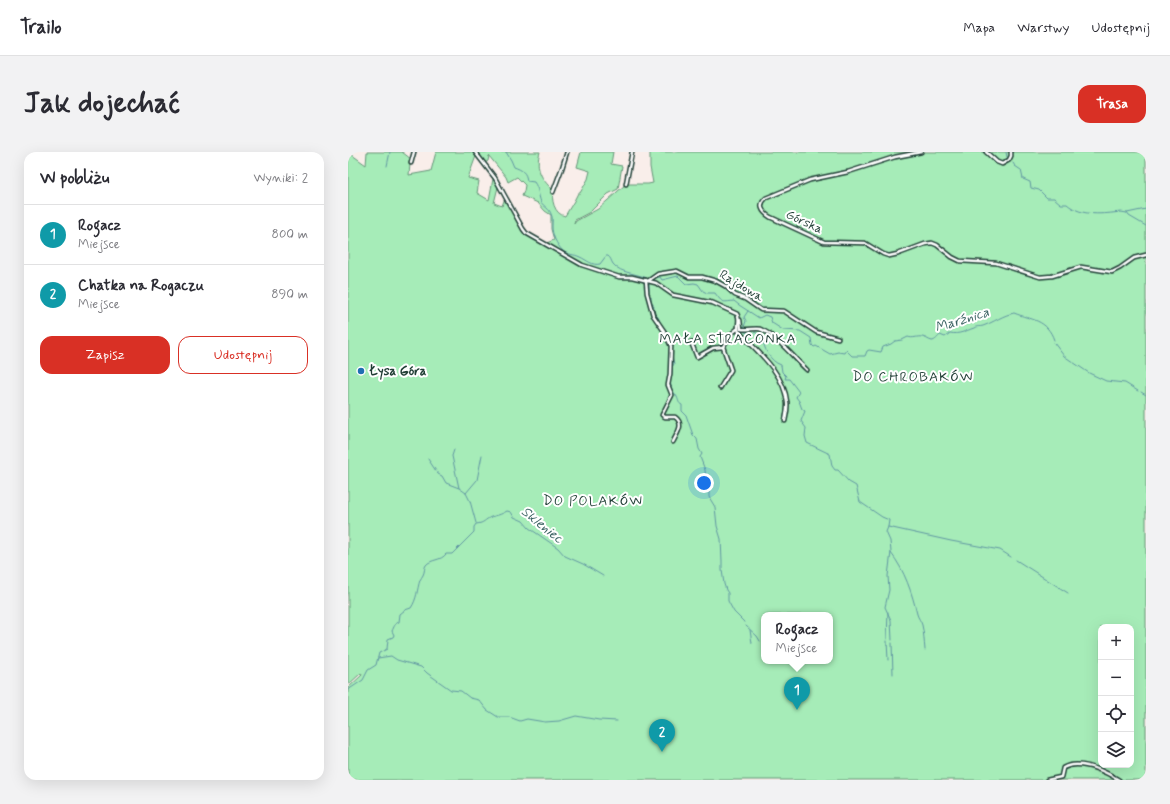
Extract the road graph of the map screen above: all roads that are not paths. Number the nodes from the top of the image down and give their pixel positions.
1 (414, 152) edge
2 (475, 152) edge
3 (566, 152) edge
4 (632, 152) edge
5 (921, 152) edge
6 (986, 152) edge
7 (1011, 152) edge
8 (411, 163) dead end
9 (626, 184) dead end
10 (553, 192) dead end
11 (1146, 255) edge
12 (653, 276) junction
13 (642, 279) junction
14 (648, 280) junction
15 (739, 317) junction
16 (738, 329) junction
17 (838, 338) dead end
18 (691, 342) dead end
19 (723, 347) junction
20 (807, 370) dead end
21 (720, 388) dead end
22 (785, 421) dead end
23 (673, 442) dead end
24 (1047, 780) edge
25 (1119, 780) edge

1 - 8 street
2 - 13 street
3 - 10 street
4 - 9 street
5 - 11 street, Górska
6 - 7 street
12 - 13 street, Rajdowa
12 - 14 street
12 - 17 street, Rajdowa
13 - 14 street
14 - 15 street
14 - 23 street
15 - 16 street
15 - 20 street
16 - 19 street
16 - 22 street
18 - 19 street
19 - 21 street
24 - 25 street

